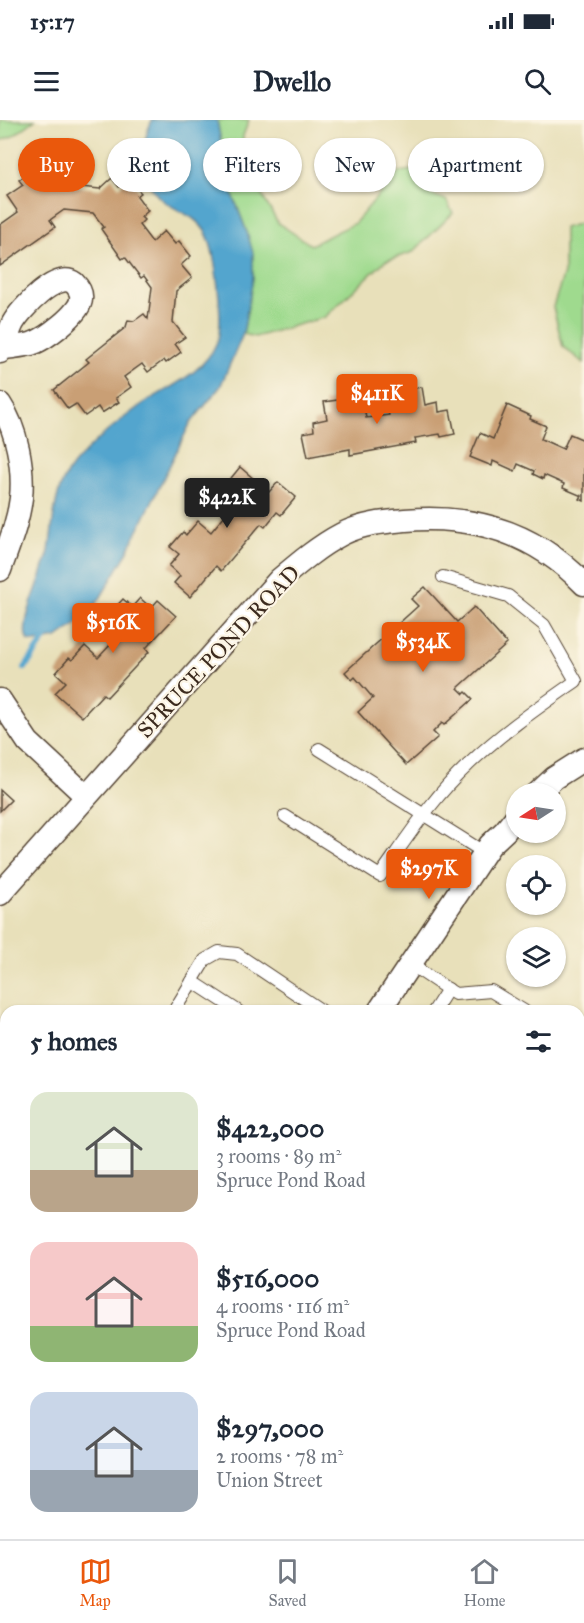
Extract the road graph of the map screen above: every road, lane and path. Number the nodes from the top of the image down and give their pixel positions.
1 (0, 404) edge
2 (0, 570) edge
3 (443, 577) dead end
4 (584, 584) edge
5 (0, 700) edge
6 (319, 749) dead end
7 (584, 759) edge
8 (549, 783) edge
9 (86, 795) junction
10 (424, 814) junction
11 (285, 816) dead end
12 (506, 828) edge
13 (484, 853) junction
14 (0, 894) edge
15 (410, 964) junction
16 (192, 981) junction
17 (448, 989) junction
18 (178, 1005) edge
19 (229, 1005) edge
20 (313, 1005) edge
21 (383, 1005) edge
22 (438, 1005) edge
23 (514, 1005) edge

1 - 2 street
3 - 10 lane
4 - 9 street, SPRUCE POND ROAD
5 - 9 street
6 - 10 lane
7 - 8 street
9 - 14 street, SPRUCE POND ROAD
10 - 11 lane
10 - 13 lane
12 - 13 street
13 - 15 street
15 - 17 lane
15 - 21 street
16 - 18 lane
16 - 19 lane
16 - 20 lane
17 - 22 lane
17 - 23 lane

